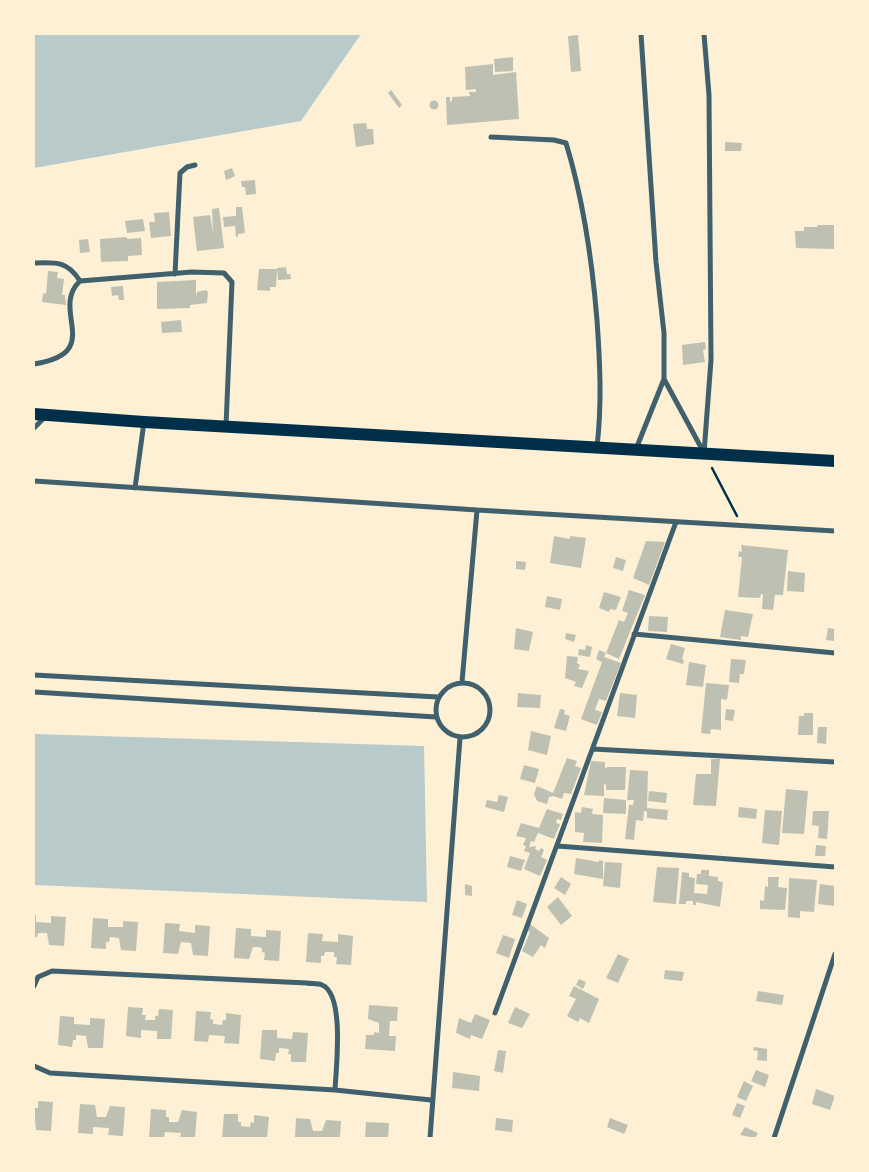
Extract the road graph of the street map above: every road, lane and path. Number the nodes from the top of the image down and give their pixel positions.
1 (641, 34) edge
2 (704, 34) edge
3 (491, 138) dead end
4 (195, 165) dead end
5 (34, 263) edge
6 (175, 274) junction
7 (80, 281) junction
8 (34, 364) edge
9 (664, 379) junction
10 (34, 414) edge
11 (47, 415) junction
12 (144, 422) junction
13 (226, 426) junction
14 (34, 428) edge
15 (597, 447) junction
16 (636, 450) junction
17 (704, 453) junction
18 (835, 461) edge
19 (34, 481) edge
20 (134, 488) junction
21 (477, 510) junction
22 (676, 522) junction
23 (742, 526) junction
24 (835, 531) edge
25 (634, 634) junction
26 (835, 653) edge
27 (34, 675) edge
28 (462, 682) junction
29 (34, 692) edge
30 (438, 697) junction
31 (436, 717) junction
32 (460, 738) junction
33 (593, 749) junction
34 (835, 762) edge
35 (557, 846) junction
36 (835, 867) edge
37 (835, 954) edge
38 (34, 986) edge
39 (495, 1013) dead end
40 (34, 1066) edge
41 (335, 1090) junction
42 (431, 1100) junction
43 (430, 1138) edge
44 (774, 1138) edge

1 - 9 street
2 - 17 street
3 - 15 street
4 - 6 street
5 - 7 street
6 - 7 street
6 - 13 street
7 - 8 street
9 - 16 street
9 - 17 street
10 - 11 main road
11 - 12 main road
11 - 14 street
12 - 13 main road
12 - 20 street
13 - 15 main road
15 - 16 main road
16 - 17 main road
17 - 18 main road
17 - 23 path
19 - 20 street
20 - 21 street
21 - 22 street
21 - 28 street
22 - 23 street
22 - 25 street
23 - 24 street
25 - 26 street
25 - 33 street
27 - 30 street
28 - 30 street
28 - 32 street
29 - 31 street
30 - 31 street
31 - 32 street
32 - 42 street
33 - 34 street
33 - 35 street
35 - 36 street
35 - 39 street
37 - 44 street
38 - 41 street
40 - 41 street
41 - 42 street
42 - 43 street

